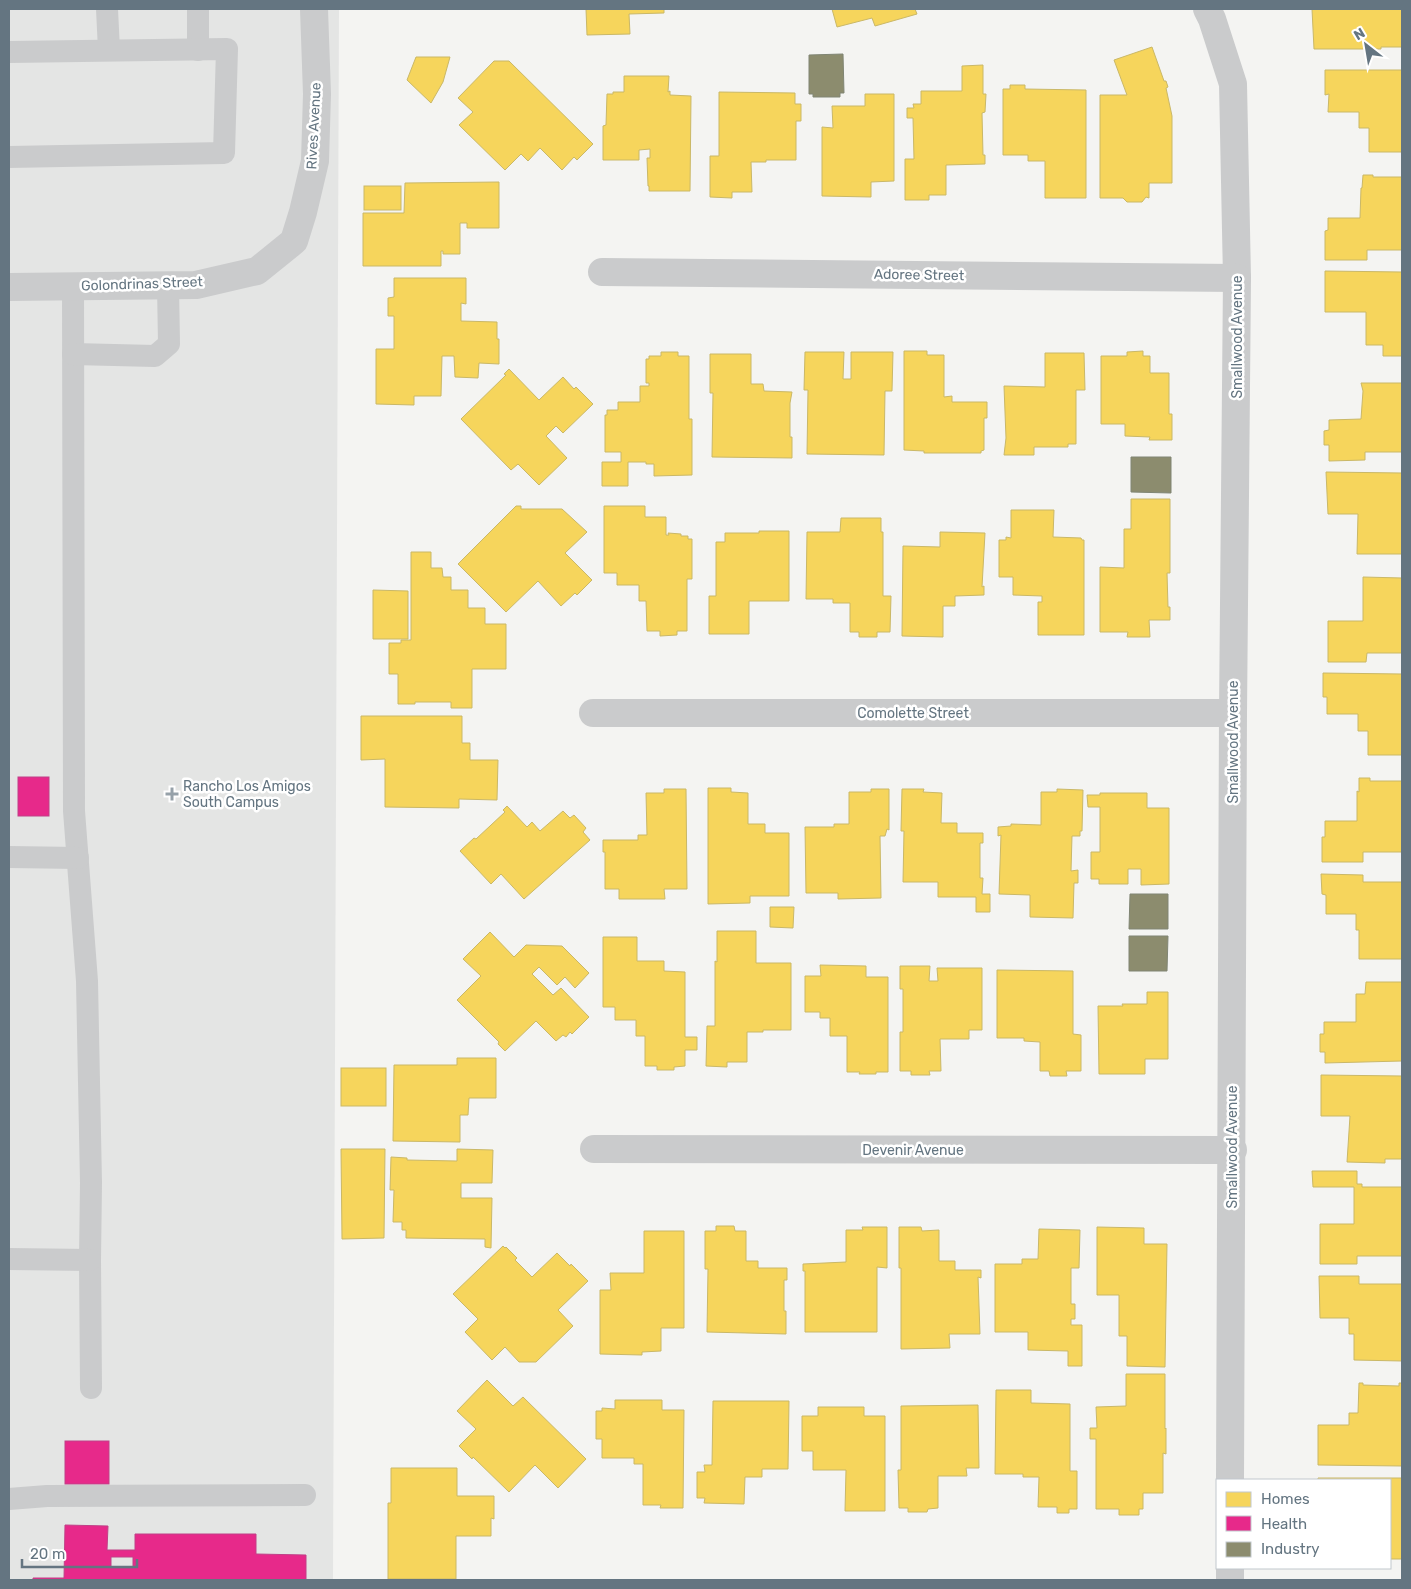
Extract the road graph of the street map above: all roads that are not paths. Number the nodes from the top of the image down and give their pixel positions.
1 (107, 9) edge
2 (198, 9) edge
3 (314, 9) edge
4 (1207, 9) edge
5 (109, 50) junction
6 (198, 50) junction
7 (9, 52) edge
8 (9, 157) edge
9 (294, 241) joint
10 (602, 272) dead end
11 (1237, 278) junction
12 (168, 285) junction
13 (73, 286) junction
14 (9, 287) edge
15 (73, 354) junction
16 (593, 713) dead end
17 (1233, 713) junction
18 (9, 857) edge
19 (78, 858) junction
20 (594, 1150) dead end
21 (1232, 1150) junction
22 (9, 1259) edge
23 (90, 1260) junction
24 (91, 1388) dead end
25 (1230, 1479) edge
26 (305, 1495) dead end
27 (9, 1499) edge

1 - 5 lane
2 - 6 lane
3 - 9 street, Rives Avenue
4 - 11 street, Smallwood Avenue
5 - 6 lane
5 - 7 lane
6 - 8 lane
9 - 12 street, Golondrinas Street
10 - 11 street, Adoree Street
11 - 17 street, Smallwood Avenue
12 - 13 street, Golondrinas Street
12 - 15 lane
13 - 14 street, Golondrinas Street
13 - 15 lane
15 - 19 lane
16 - 17 street, Comolette Street
17 - 21 street, Smallwood Avenue
18 - 19 lane
19 - 23 lane
20 - 21 street, Devenir Avenue
21 - 25 street, Smallwood Avenue
22 - 23 lane
23 - 24 lane
26 - 27 lane

